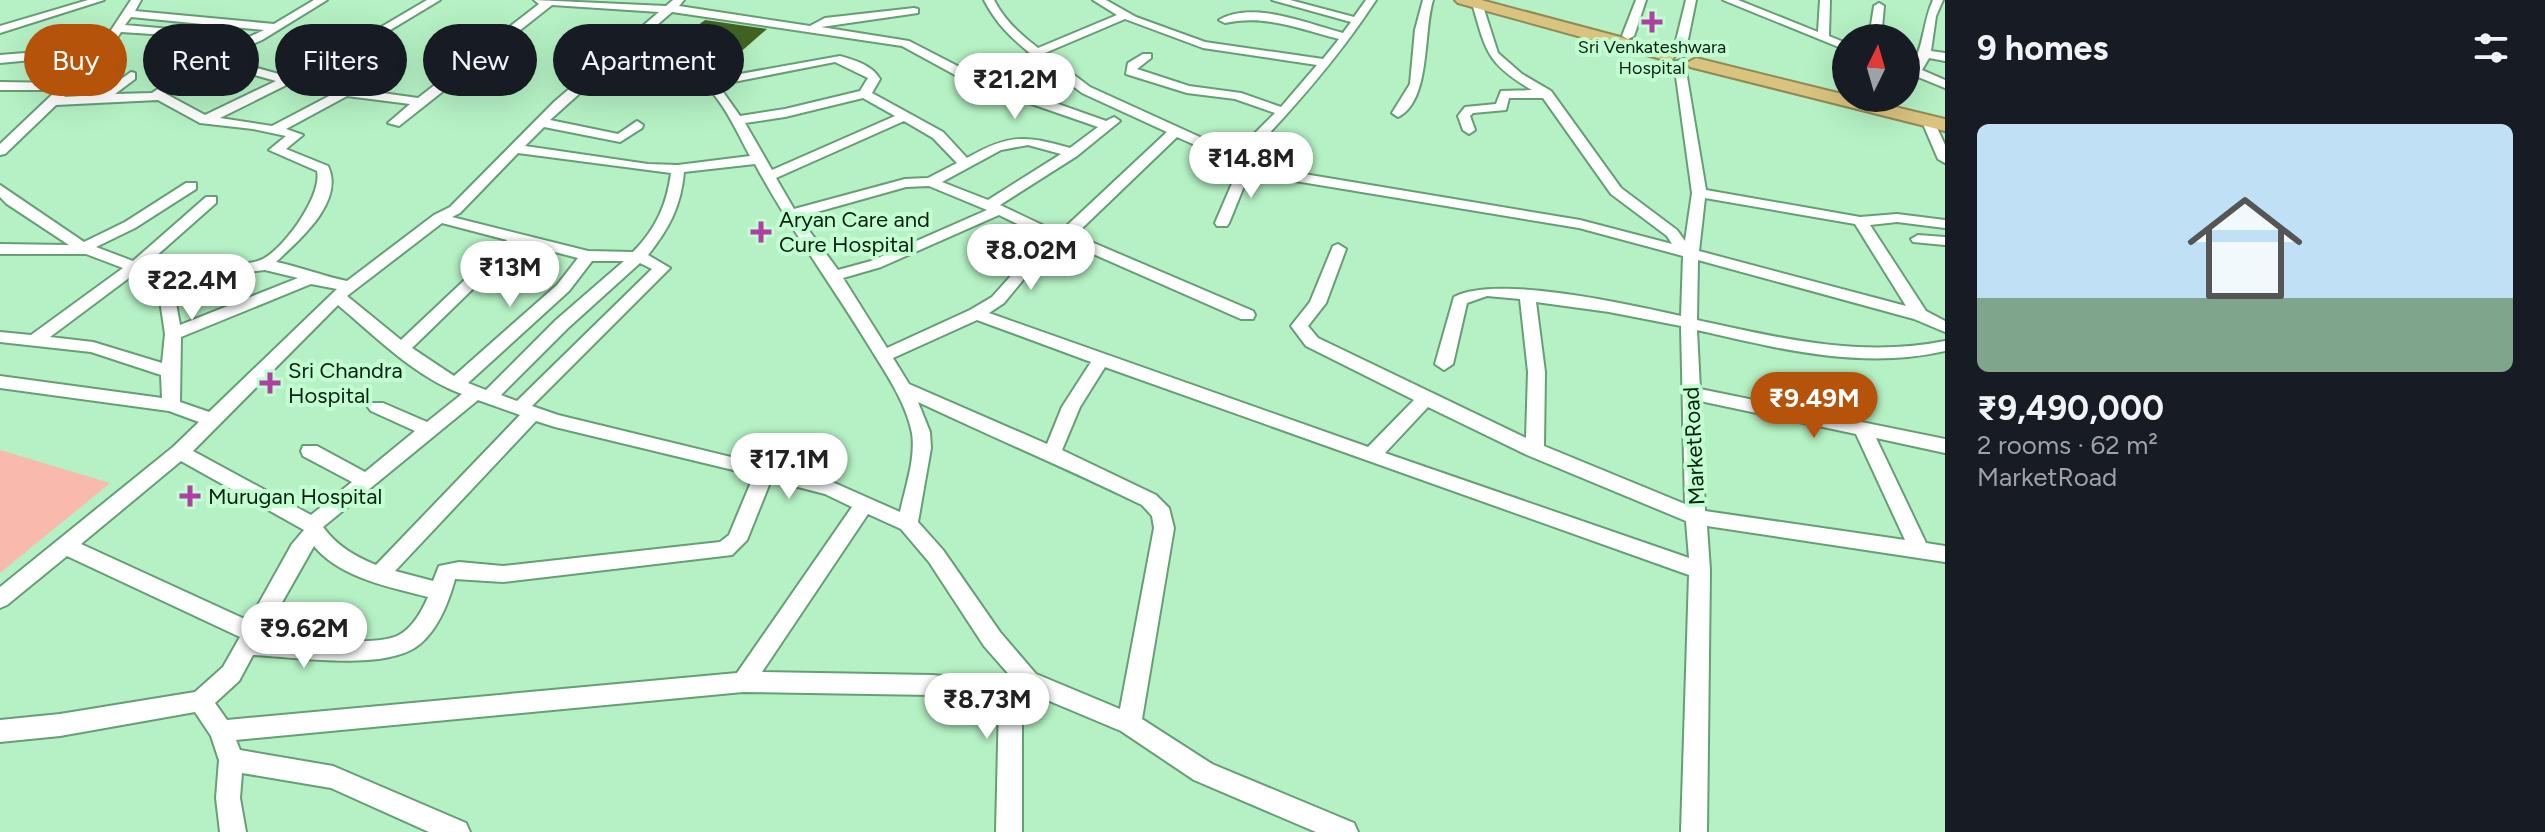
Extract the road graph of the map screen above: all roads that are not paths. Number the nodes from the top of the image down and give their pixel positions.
1 (99, 0) edge
2 (136, 0) edge
3 (322, 0) edge
4 (435, 0) edge
5 (534, 0) edge
6 (992, 0) edge
7 (1098, 0) edge
8 (1277, 0) edge
9 (1371, 0) edge
10 (1428, 0) edge
11 (1641, 0) edge
12 (1691, 0) edge
13 (1728, 0) edge
14 (1825, 0) edge
15 (1938, 0) edge
16 (550, 1) edge
17 (1477, 1) edge
18 (917, 5) edge
19 (672, 6) edge
20 (1879, 6) dead end
21 (126, 13) junction
22 (1126, 15) junction
23 (1931, 16) junction
24 (1945, 19) edge
25 (1225, 20) dead end
26 (1358, 21) junction
27 (119, 24) edge
28 (394, 24) edge
29 (651, 24) edge
30 (1877, 24) edge
31 (273, 27) junction
32 (0, 30) edge
33 (815, 30) junction
34 (915, 36) junction
35 (1628, 36) junction
36 (259, 37) edge
37 (1346, 37) junction
38 (1823, 38) junction
39 (1832, 42) edge
40 (1038, 53) junction
41 (1925, 54) junction
42 (1682, 55) junction
43 (1147, 56) dead end
44 (24, 57) edge
45 (1945, 57) edge
46 (0, 59) edge
47 (1920, 59) edge
48 (1326, 63) junction
49 (1920, 74) edge
50 (131, 76) dead end
51 (744, 76) edge
52 (972, 79) junction
53 (1945, 84) edge
54 (275, 85) edge
55 (0, 86) edge
56 (24, 86) edge
57 (1832, 88) edge
58 (865, 94) junction
59 (1547, 94) junction
60 (59, 96) edge
61 (158, 96) joint
62 (338, 96) edge
63 (375, 96) edge
64 (569, 96) edge
65 (719, 96) edge
66 (104, 97) junction
67 (54, 101) junction
68 (421, 102) junction
69 (1920, 108) edge
70 (1130, 111) junction
71 (1284, 112) junction
72 (1398, 113) dead end
73 (905, 116) junction
74 (205, 120) junction
75 (737, 120) junction
76 (540, 122) junction
77 (1944, 122) edge
78 (394, 123) dead end
79 (637, 125) dead end
80 (1106, 125) junction
81 (274, 130) junction
82 (1177, 130) junction
83 (1469, 130) dead end
84 (7, 136) edge
85 (516, 149) junction
86 (0, 151) edge
87 (1072, 153) junction
88 (760, 159) junction
89 (1945, 159) edge
90 (1242, 161) junction
91 (966, 164) junction
92 (678, 169) junction
93 (769, 176) junction
94 (931, 182) junction
95 (191, 186) dead end
96 (0, 189) edge
97 (1699, 193) junction
98 (211, 200) dead end
99 (995, 207) junction
100 (115, 211) dead end
101 (790, 215) junction
102 (439, 218) junction
103 (1860, 221) junction
104 (1222, 223) dead end
105 (1945, 224) edge
106 (119, 231) junction
107 (517, 238) junction
108 (1062, 238) junction
109 (1918, 239) dead end
110 (1945, 241) edge
111 (0, 249) edge
112 (85, 249) junction
113 (1338, 249) dead end
114 (1687, 251) junction
115 (588, 256) junction
116 (639, 257) junction
117 (137, 265) junction
118 (265, 265) junction
119 (834, 276) junction
120 (164, 277) junction
121 (310, 279) junction
122 (343, 291) junction
123 (1527, 296) junction
124 (976, 314) junction
125 (1247, 315) dead end
126 (1920, 315) junction
127 (1689, 323) junction
128 (1945, 327) edge
129 (173, 334) junction
130 (0, 337) edge
131 (35, 340) junction
132 (1945, 346) edge
133 (401, 349) junction
134 (884, 356) junction
135 (1101, 360) junction
136 (1444, 364) dead end
137 (170, 372) junction
138 (0, 382) edge
139 (903, 388) junction
140 (473, 392) junction
141 (1691, 393) junction
142 (1426, 398) junction
143 (171, 405) junction
144 (377, 407) dead end
145 (528, 410) junction
146 (212, 420) junction
147 (1862, 428) junction
148 (429, 430) junction
149 (1945, 446) edge
150 (1534, 450) junction
151 (310, 451) dead end
152 (180, 452) junction
153 (1052, 453) junction
154 (1371, 456) junction
155 (764, 473) junction
156 (365, 480) junction
157 (865, 503) junction
158 (1697, 517) junction
159 (908, 524) junction
160 (313, 528) junction
161 (63, 545) junction
162 (1920, 551) junction
163 (1945, 554) edge
164 (1700, 570) junction
165 (380, 574) junction
166 (442, 592) junction
167 (0, 599) edge
168 (250, 639) junction
169 (743, 682) junction
170 (1020, 686) junction
171 (201, 701) junction
172 (1129, 724) junction
173 (0, 731) edge
174 (221, 731) junction
175 (231, 760) junction
176 (233, 832) edge
177 (457, 832) edge
178 (1009, 832) edge
179 (1345, 832) edge
180 (1694, 832) edge

1 - 32 street
2 - 21 street
3 - 31 street
4 - 28 street
5 - 16 street
6 - 40 street
7 - 22 street
8 - 26 street
9 - 26 street
10 - 72 street
11 - 35 street
12 - 42 street
13 - 38 street
14 - 38 street
15 - 23 street
16 - 19 street
16 - 68 street
17 - 35 highway
17 - 42 highway
17 - 59 street
18 - 33 street
18 - 34 street
19 - 29 street
19 - 33 street
20 - 30 street
21 - 27 street
21 - 31 street
22 - 40 street
22 - 48 street
23 - 24 street
23 - 41 street
25 - 37 street
26 - 37 street
31 - 36 street
33 - 34 street
34 - 52 street
35 - 42 highway
37 - 48 street
38 - 39 street
40 - 52 street
40 - 70 street
41 - 45 street
41 - 47 street
42 - 57 highway
42 - 77 highway
42 - 97 street, MarketRoad
43 - 71 street
44 - 46 street
48 - 71 street
49 - 53 street
50 - 66 street
51 - 58 street
52 - 80 street
54 - 74 street
55 - 56 street
58 - 73 street
58 - 75 street
59 - 83 street
59 - 114 street
60 - 67 street
61 - 66 street
61 - 74 street
62 - 81 street
63 - 68 street
64 - 76 street
65 - 75 street
66 - 67 street
67 - 84 street
68 - 78 street
69 - 77 highway
70 - 80 street
70 - 82 street
71 - 90 street
73 - 91 street
73 - 93 street
74 - 81 street
75 - 88 street
76 - 79 street
76 - 85 street
77 - 89 street
80 - 87 street
81 - 118 street
82 - 90 street
82 - 108 street
84 - 86 street
85 - 92 street
85 - 102 street
87 - 91 street
87 - 99 street
88 - 92 street
88 - 93 street
90 - 104 street
90 - 114 street
91 - 94 street
92 - 116 street
93 - 101 street
94 - 99 street
94 - 101 street
95 - 106 street
96 - 112 street
97 - 103 street
97 - 114 street, MarketRoad
98 - 117 street
99 - 108 street
99 - 119 street
100 - 106 street
101 - 119 street
102 - 107 street
102 - 122 street
103 - 105 street
103 - 126 street
106 - 112 street
107 - 115 street
107 - 133 street
108 - 124 street
108 - 125 street
109 - 110 street
111 - 112 street
112 - 117 street
113 - 142 street
114 - 126 street
114 - 127 street, MarketRoad
115 - 116 street
115 - 140 street
116 - 140 street
116 - 145 street
117 - 120 street
117 - 131 street
118 - 120 street
118 - 121 street
119 - 134 street
120 - 129 street
121 - 122 street
121 - 129 street
122 - 133 street
122 - 146 street
123 - 127 street
123 - 136 street
123 - 150 street
124 - 134 street
124 - 135 street
126 - 128 street
127 - 132 street
127 - 141 street, MarketRoad
129 - 137 street
130 - 131 street
131 - 137 street
133 - 140 street
134 - 139 street
135 - 153 street
135 - 154 street
137 - 143 street
138 - 143 street
139 - 153 street
139 - 159 street
140 - 145 street
140 - 148 street
141 - 147 street
141 - 158 street, MarketRoad
142 - 150 street
142 - 154 street
143 - 146 street
144 - 148 street
145 - 155 street
145 - 165 street
146 - 152 street
147 - 149 street
147 - 162 street
148 - 156 street
150 - 158 street
151 - 156 street
152 - 160 street
152 - 161 street
153 - 172 street
154 - 164 street
155 - 157 street
155 - 166 street
156 - 160 street
157 - 159 street
157 - 169 street
158 - 162 street
158 - 164 street, MarketRoad
159 - 170 street
160 - 165 street
160 - 168 street
161 - 167 street
161 - 168 street
162 - 163 street
164 - 180 street, MarketRoad
165 - 166 street
166 - 168 street
168 - 171 street
169 - 170 street
169 - 174 street
170 - 172 street
170 - 178 street
171 - 173 street
171 - 174 street
172 - 179 street
174 - 175 street
175 - 176 street
175 - 177 street

